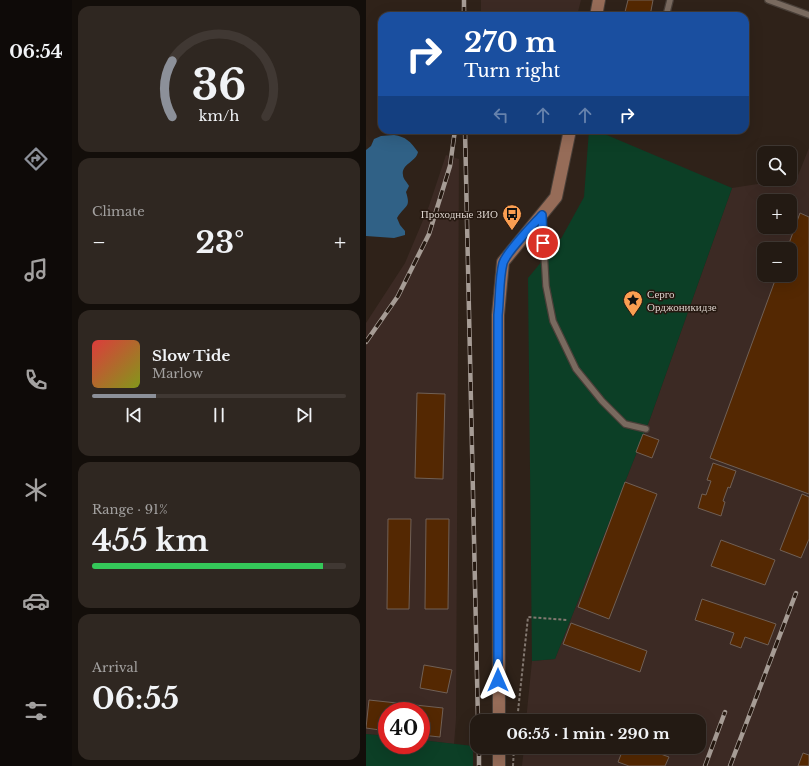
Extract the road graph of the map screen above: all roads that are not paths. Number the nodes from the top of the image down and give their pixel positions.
1 (599, 0) edge
2 (670, 0) edge
3 (768, 0) edge
4 (597, 12) edge
5 (667, 12) dead end
6 (808, 13) edge
7 (569, 134) edge
8 (542, 215) junction
9 (646, 429) dead end
10 (499, 714) edge
11 (499, 754) edge
12 (499, 766) edge

1 - 4 street
2 - 5 lane
3 - 6 lane
7 - 8 street
8 - 9 lane
8 - 10 street
11 - 12 street

